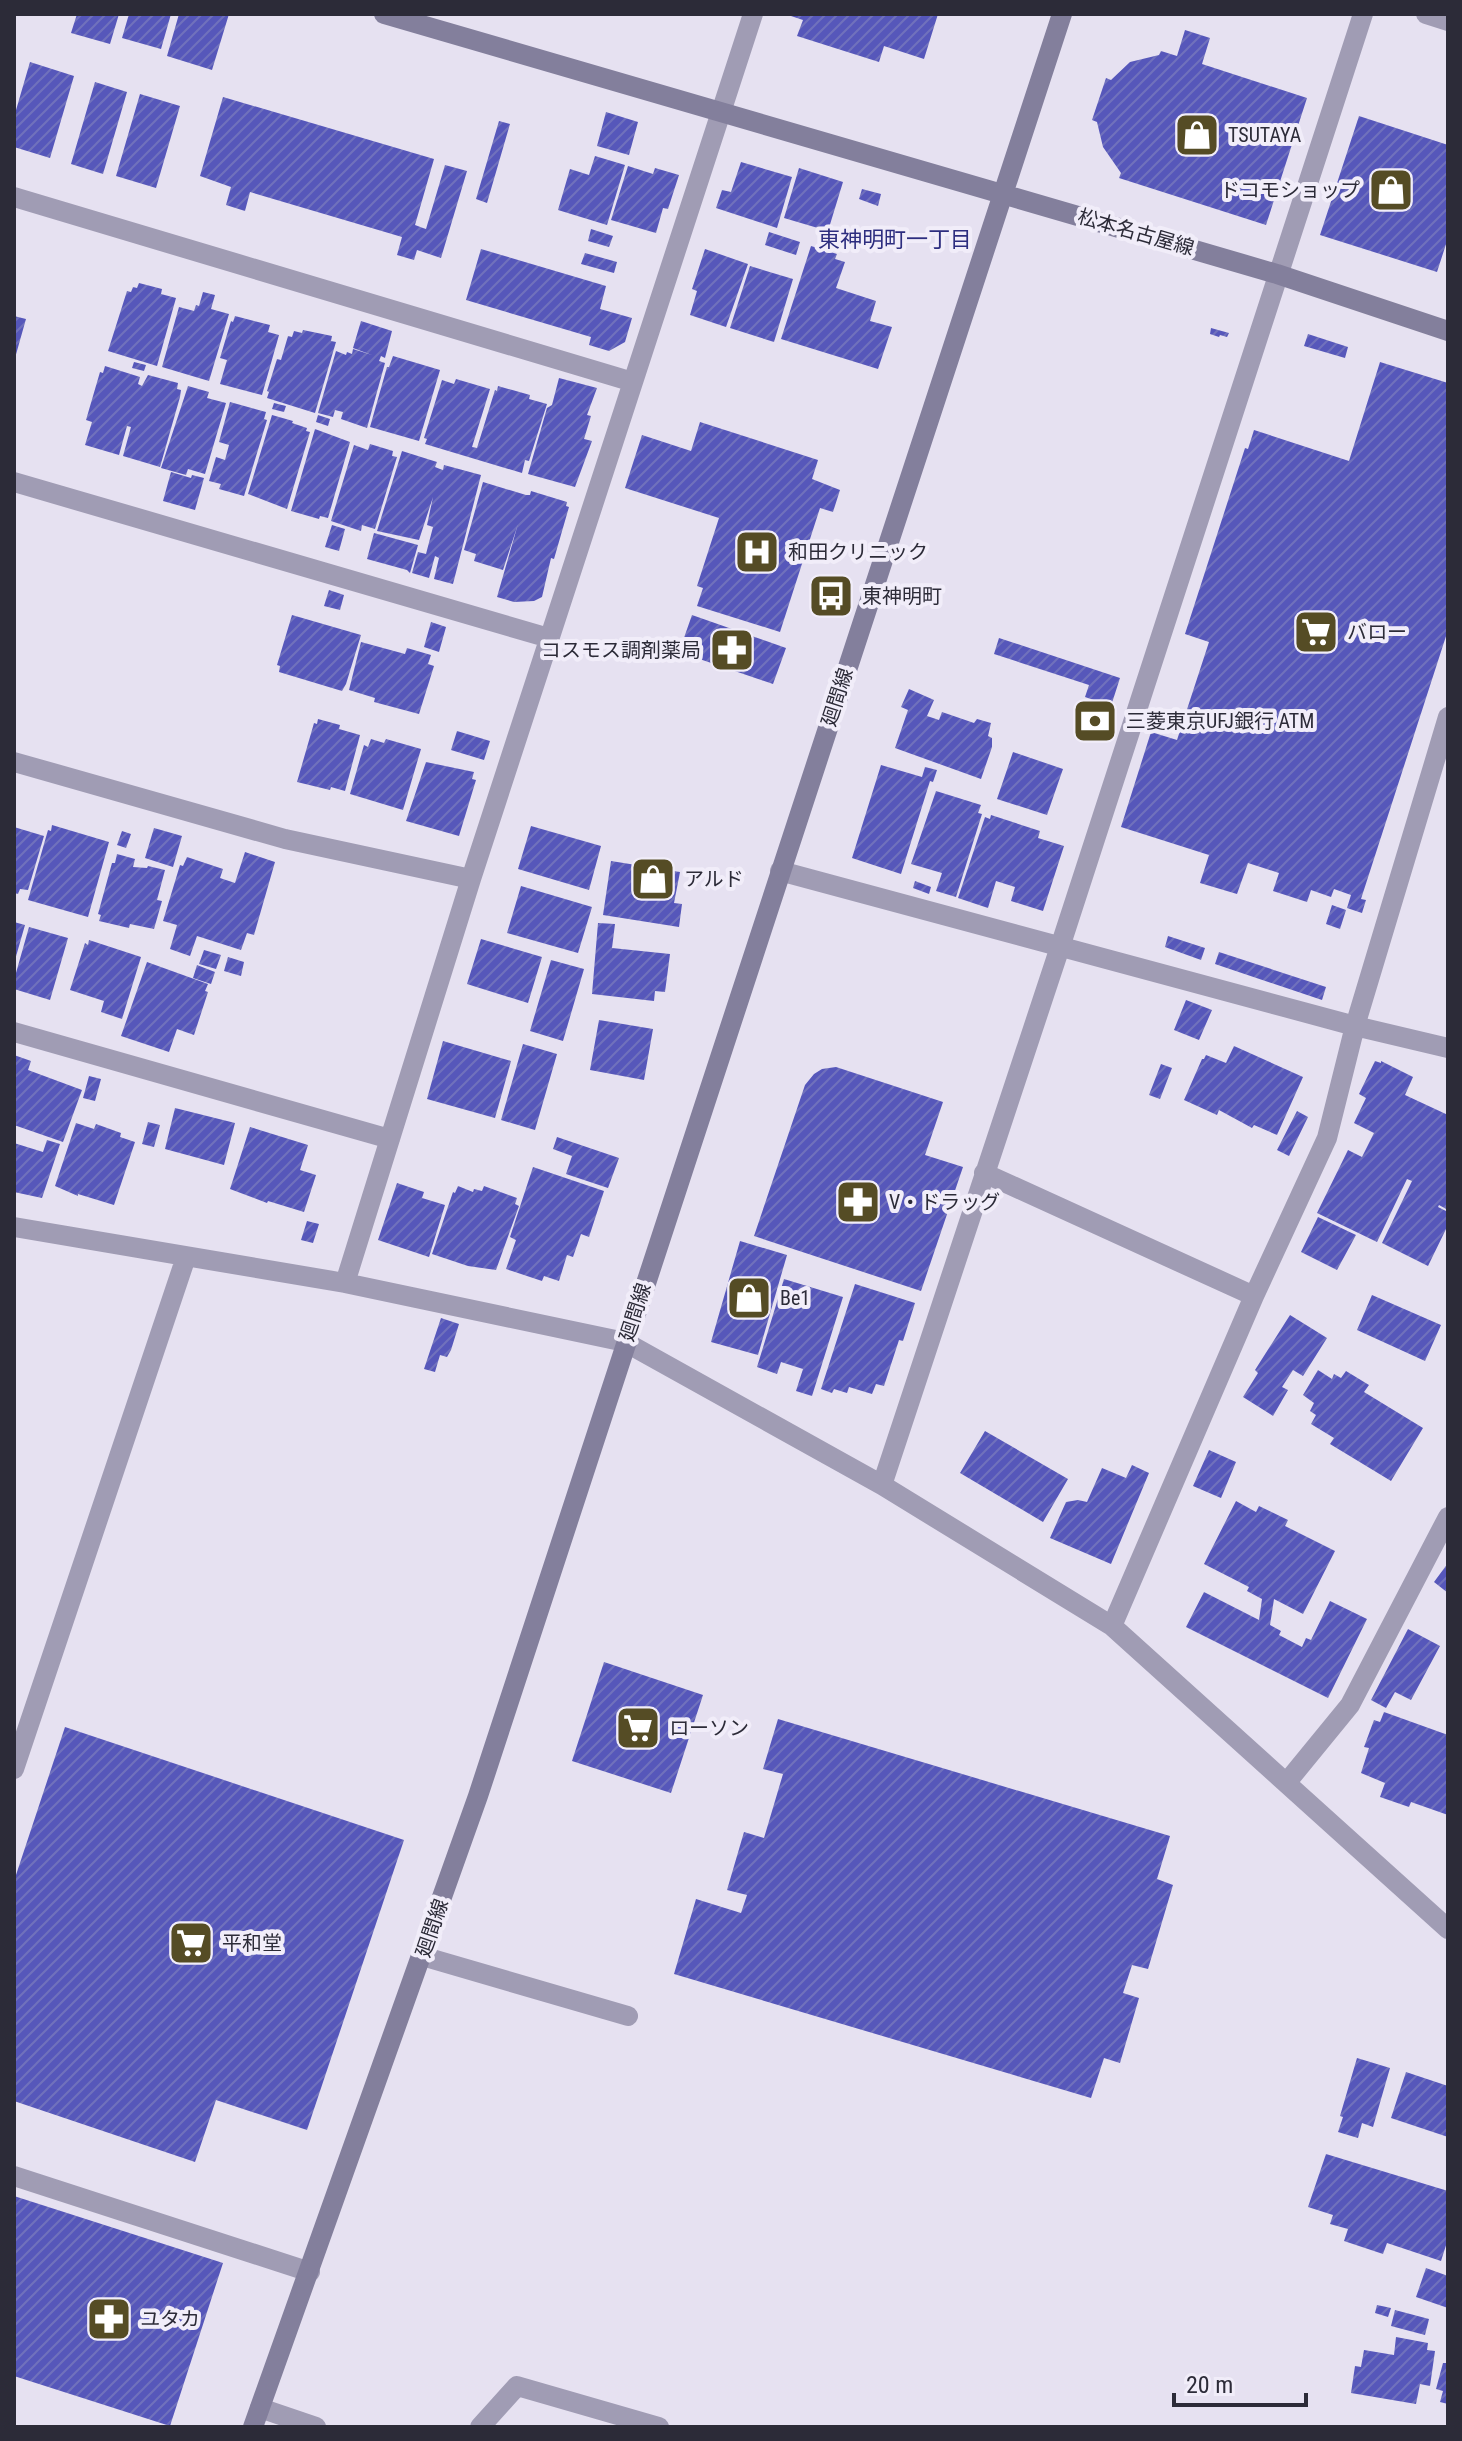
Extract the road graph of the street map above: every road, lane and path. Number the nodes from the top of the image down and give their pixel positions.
1 (384, 14) edge
2 (753, 14) edge
3 (1062, 14) edge
4 (1363, 14) edge
5 (1426, 14) edge
6 (1448, 21) edge
7 (721, 112) junction
8 (1003, 193) junction
9 (14, 197) edge
10 (1277, 274) junction
11 (1448, 331) edge
12 (633, 382) junction
13 (14, 482) edge
14 (549, 638) junction
15 (1448, 717) edge
16 (14, 762) edge
17 (780, 871) junction
18 (471, 879) junction
19 (1060, 947) junction
20 (1355, 1026) junction
21 (14, 1032) edge
22 (1448, 1048) edge
23 (390, 1139) junction
24 (984, 1173) junction
25 (14, 1227) edge
26 (186, 1257) junction
27 (345, 1283) junction
28 (1254, 1296) junction
29 (625, 1342) junction
30 (882, 1485) junction
31 (1448, 1517) edge
32 (1112, 1626) junction
33 (14, 1769) edge
34 (1287, 1782) junction
35 (1448, 1929) edge
36 (422, 1956) junction
37 (628, 2016) dead end
38 (14, 2176) edge
39 (310, 2272) junction
40 (256, 2418) edge
41 (316, 2427) edge
42 (480, 2427) edge
43 (659, 2427) edge

1 - 7 street, 松本名古屋線
2 - 7 street
3 - 8 street
4 - 10 street
5 - 6 street
7 - 8 street, 松本名古屋線
7 - 12 street
8 - 10 street, 松本名古屋線
8 - 17 street, 廻間線
9 - 12 street
10 - 11 street, 松本名古屋線
10 - 19 street
12 - 14 street
13 - 14 street
14 - 18 street
15 - 20 street
16 - 18 street
17 - 19 street
17 - 29 street, 廻間線
18 - 23 street
19 - 20 street
19 - 24 street
20 - 22 street
20 - 28 street
21 - 23 street
23 - 27 street
24 - 28 street
24 - 30 street
25 - 26 street
26 - 27 street
26 - 33 street
27 - 29 street
28 - 32 street
29 - 30 street
29 - 36 street, 廻間線
30 - 32 street
31 - 34 street
32 - 34 street
34 - 35 street
36 - 37 street
36 - 39 street, 廻間線
38 - 39 street
39 - 40 street, 廻間線
40 - 41 street
42 - 43 street

